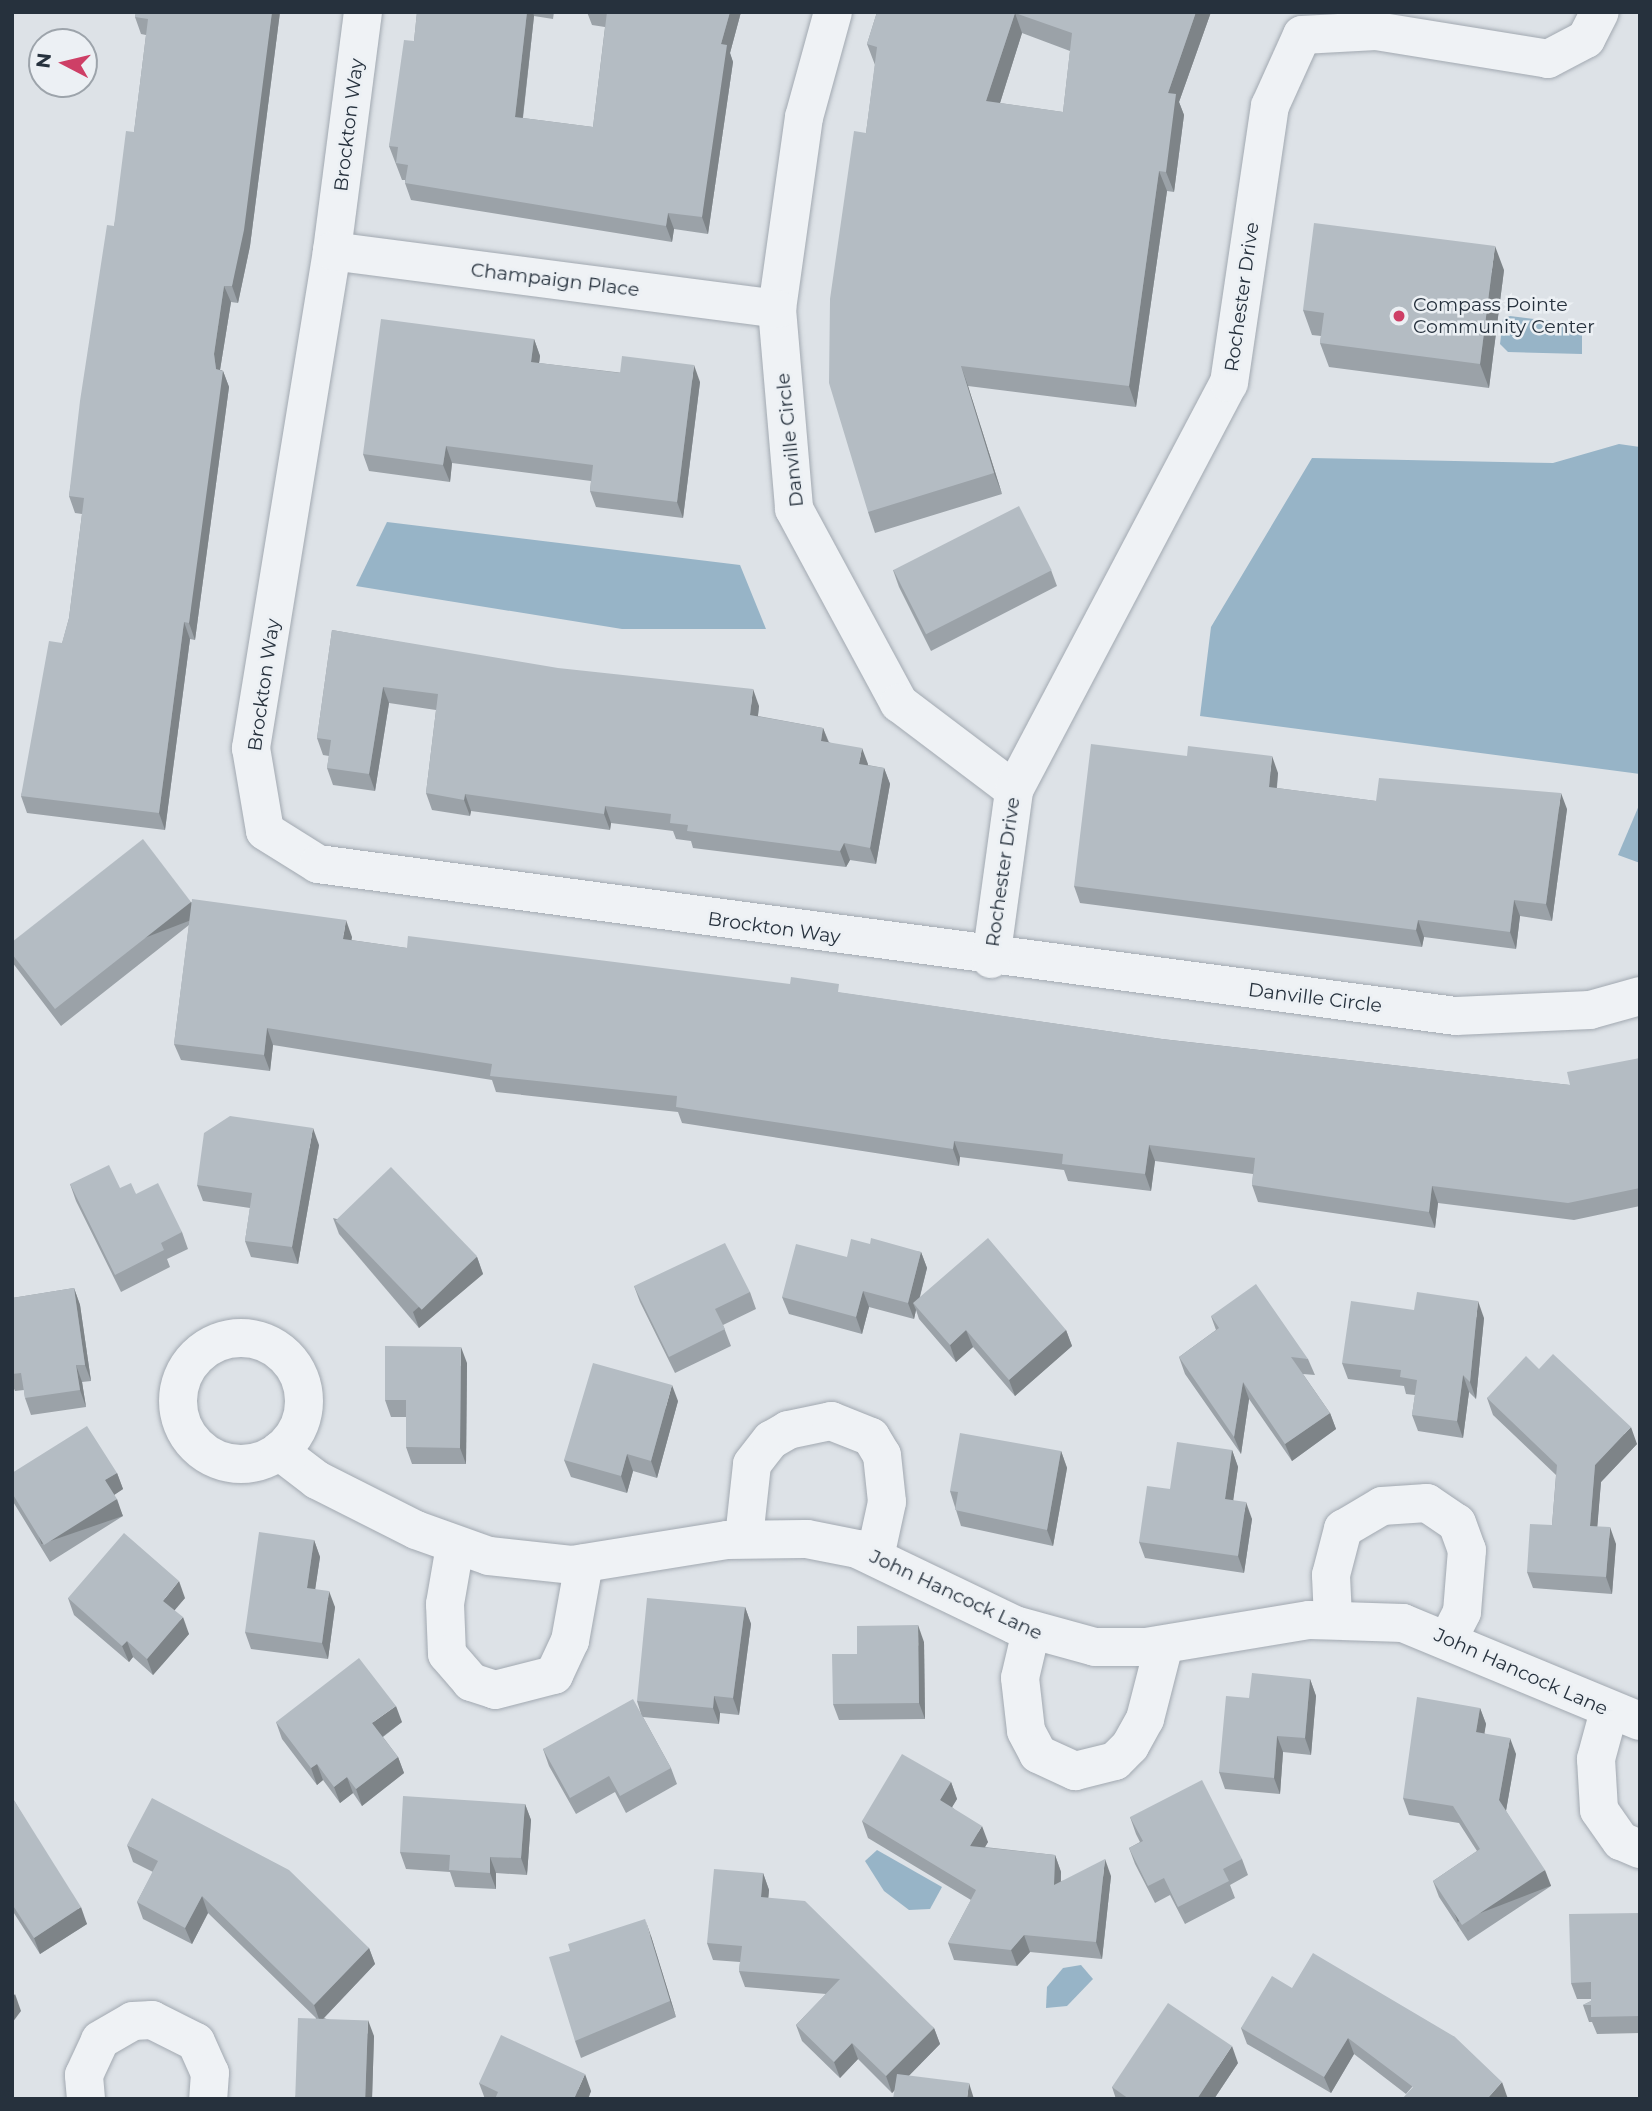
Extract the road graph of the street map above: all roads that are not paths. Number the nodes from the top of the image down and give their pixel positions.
1 (363, 12) edge
2 (833, 12) edge
3 (1600, 12) edge
4 (332, 251) junction
5 (777, 309) junction
6 (1014, 790) junction
7 (990, 959) junction
8 (1640, 996) edge
9 (279, 1451) dead end
10 (744, 1538) junction
11 (455, 1546) junction
12 (875, 1557) junction
13 (584, 1563) junction
14 (1333, 1618) junction
15 (1031, 1631) junction
16 (1449, 1638) junction
17 (1164, 1645) junction
18 (1625, 1716) edge
19 (1640, 1849) edge
20 (86, 2099) edge
21 (208, 2099) edge

1 - 4 street, Brockton Way
2 - 5 street, Danville Circle
3 - 6 street, Rochester Drive
4 - 5 street, Champaign Place
4 - 7 street, Brockton Way
5 - 6 street, Danville Circle
6 - 7 street, Rochester Drive
7 - 8 street, Danville Circle
9 - 11 street, John Hancock Lane
10 - 12 street, John Hancock Lane
10 - 12 street
10 - 13 street, John Hancock Lane
11 - 13 street, John Hancock Lane
11 - 13 street
12 - 15 street, John Hancock Lane
14 - 16 street, John Hancock Lane
14 - 16 street
14 - 17 street, John Hancock Lane
15 - 17 street, John Hancock Lane
15 - 17 street
16 - 18 street, John Hancock Lane
18 - 19 street
20 - 21 street

